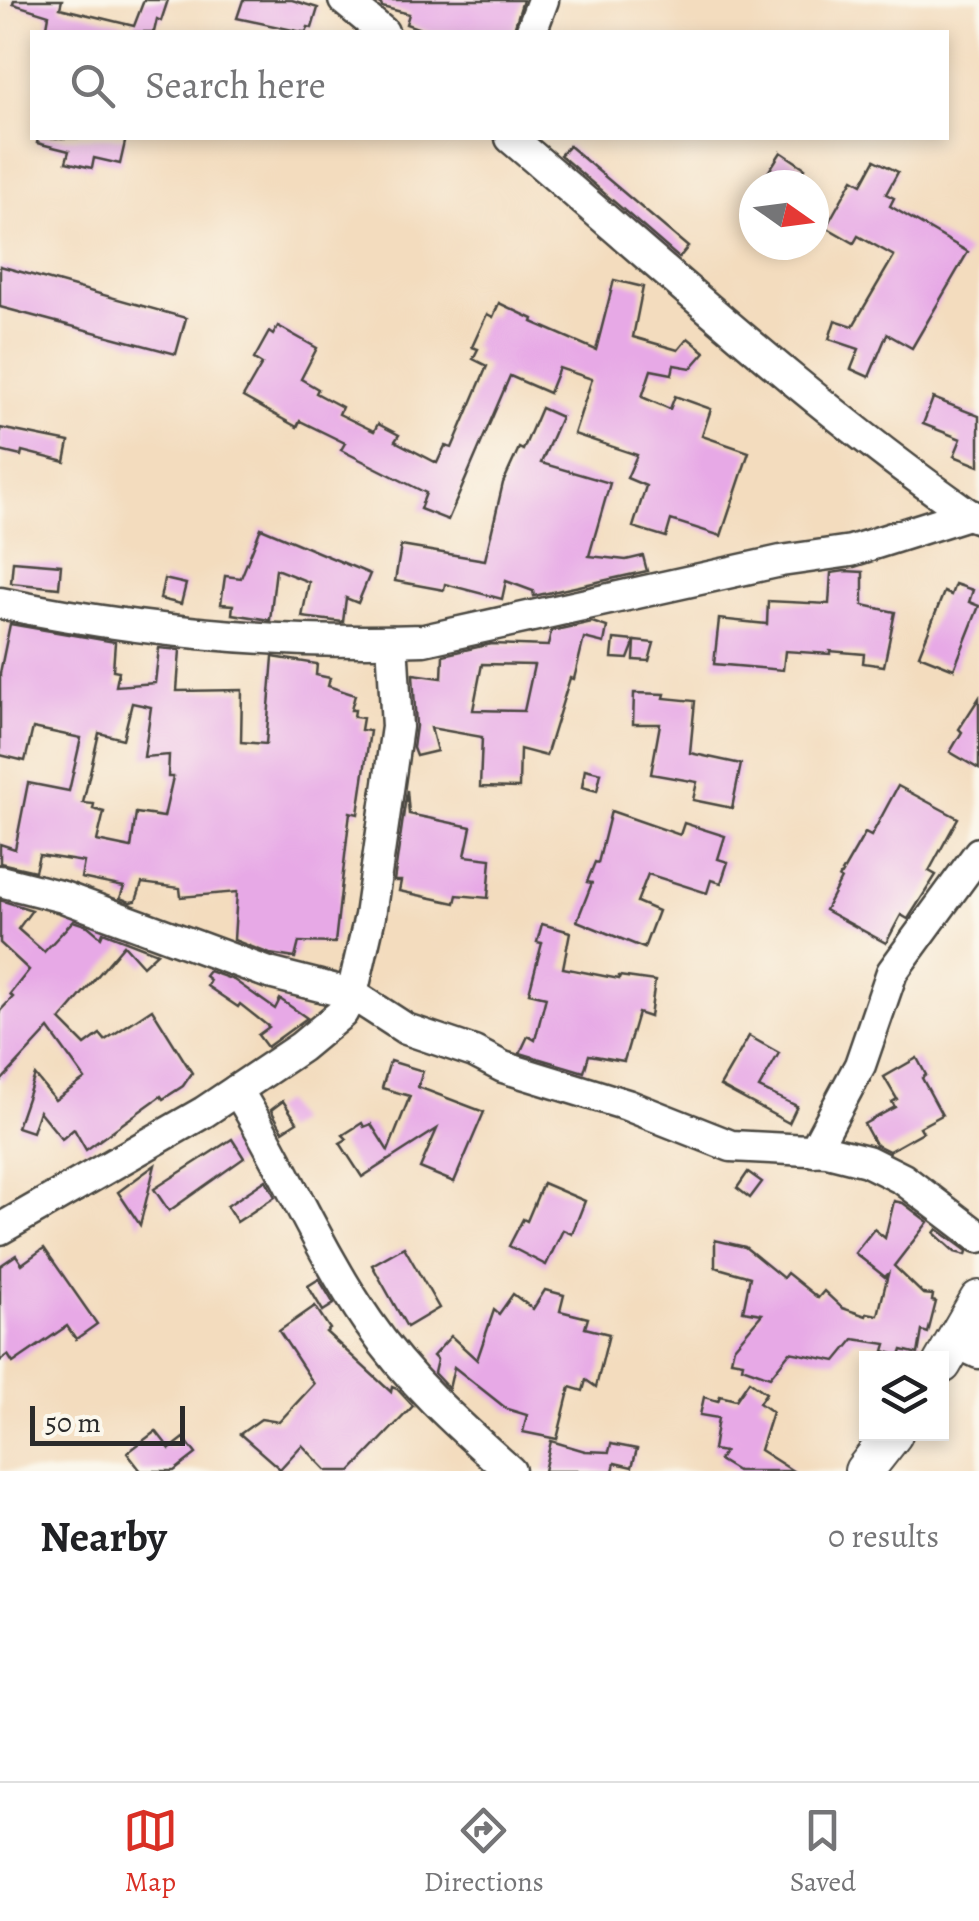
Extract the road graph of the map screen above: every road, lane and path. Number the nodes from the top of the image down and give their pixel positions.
1 (344, 0) edge
2 (543, 0) edge
3 (381, 30) edge
4 (533, 30) edge
5 (513, 140) edge
6 (973, 516) edge
7 (0, 602) edge
8 (392, 641) junction
9 (979, 854) edge
10 (0, 881) edge
11 (352, 994) junction
12 (237, 1090) junction
13 (814, 1151) junction
14 (0, 1229) edge
15 (979, 1237) edge
16 (888, 1441) edge
17 (510, 1471) edge
18 (864, 1471) edge

1 - 3 street
2 - 4 street
5 - 6 street
6 - 8 street
7 - 8 street
8 - 11 street
9 - 13 street
10 - 11 street
11 - 12 street
11 - 13 street
12 - 14 street
12 - 17 street
13 - 15 street
16 - 18 main road

